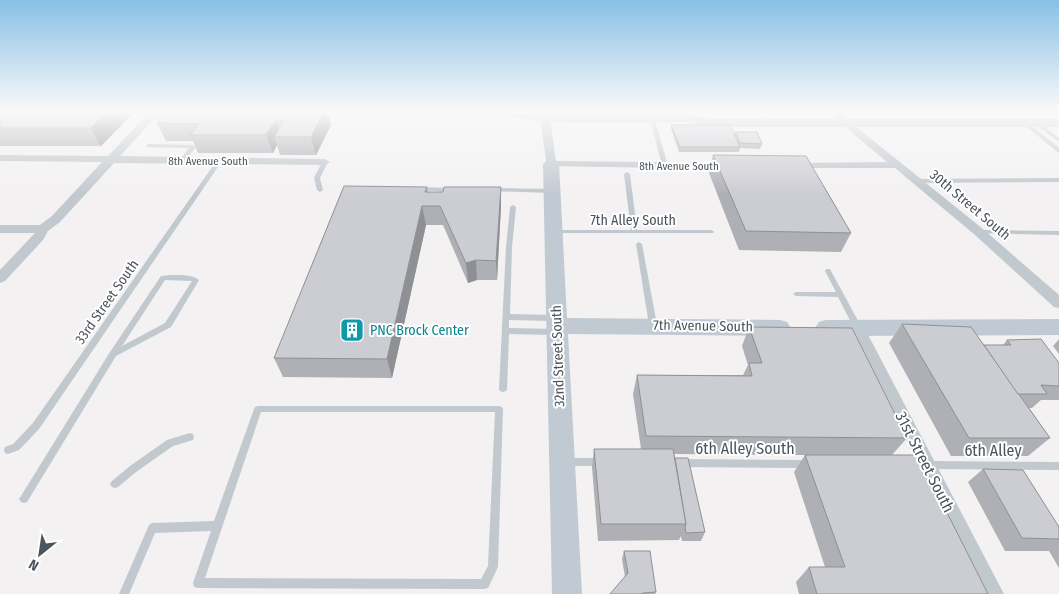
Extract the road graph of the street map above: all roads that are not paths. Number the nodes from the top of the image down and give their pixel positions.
1 (130, 140) edge
2 (547, 140) edge
3 (660, 140) edge
4 (867, 140) edge
5 (1046, 140) edge
6 (149, 146) dead end
7 (1059, 151) edge
8 (0, 158) edge
9 (111, 160) junction
10 (182, 161) junction
11 (219, 161) junction
12 (325, 162) joint
13 (551, 164) junction
14 (665, 166) junction
15 (742, 166) edge
16 (781, 166) edge
17 (896, 166) junction
18 (627, 174) dead end
19 (1059, 180) edge
20 (916, 181) junction
21 (320, 190) dead end
22 (412, 190) edge
23 (456, 190) edge
24 (483, 190) edge
25 (552, 190) junction
26 (513, 208) dead end
27 (0, 229) edge
28 (43, 229) junction
29 (554, 232) junction
30 (634, 232) junction
31 (711, 232) dead end
32 (979, 232) junction
33 (1059, 233) edge
34 (639, 244) dead end
35 (828, 271) dead end
36 (0, 278) edge
37 (796, 294) dead end
38 (841, 295) junction
39 (1059, 302) edge
40 (506, 317) junction
41 (556, 325) junction
42 (653, 325) junction
43 (1059, 327) edge
44 (858, 329) junction
45 (506, 330) junction
46 (113, 354) junction
47 (503, 389) dead end
48 (190, 437) dead end
49 (8, 450) dead end
50 (563, 462) junction
51 (612, 462) edge
52 (671, 463) edge
53 (818, 464) edge
54 (921, 465) junction
55 (1059, 466) edge
56 (115, 484) dead end
57 (24, 499) dead end
58 (218, 526) junction
59 (124, 594) edge
60 (567, 594) edge
61 (994, 594) edge

1 - 9 street
2 - 13 street, 32nd Street South
3 - 14 lane
4 - 17 street, 30th Street South
5 - 7 lane
6 - 10 lane
8 - 9 street, 8th Avenue South
9 - 10 street, 8th Avenue South
9 - 28 street
10 - 11 street, 8th Avenue South
11 - 12 street, 8th Avenue South
11 - 49 lane, 33rd Street South
12 - 21 lane
13 - 14 street, 8th Avenue South
13 - 25 street, 32nd Street South
14 - 15 street, 8th Avenue South
16 - 17 street
17 - 20 street, 30th Street South
18 - 30 lane
19 - 20 lane
20 - 32 street, 30th Street South
22 - 23 lane
24 - 25 lane
25 - 29 street, 32nd Street South
26 - 40 lane
27 - 28 street
28 - 36 street
29 - 30 lane, 7th Alley South
29 - 41 street, 32nd Street South
30 - 31 lane, 7th Alley South
32 - 33 lane
32 - 39 street, 30th Street South
34 - 42 lane
35 - 38 lane
37 - 38 lane
38 - 44 lane
40 - 41 lane
40 - 45 lane
41 - 42 street, 7th Avenue South
41 - 45 lane
41 - 50 street, 32nd Street South
42 - 44 street, 7th Avenue South
43 - 44 street, 7th Avenue South
44 - 54 street, 31st Street South
45 - 47 lane
46 - 46 lane
46 - 57 lane
48 - 56 lane
50 - 51 lane
50 - 60 street, 32nd Street South
52 - 53 lane, 6th Alley South
54 - 55 lane, 6th Alley
54 - 61 street, 31st Street South
58 - 58 lane
58 - 59 lane

